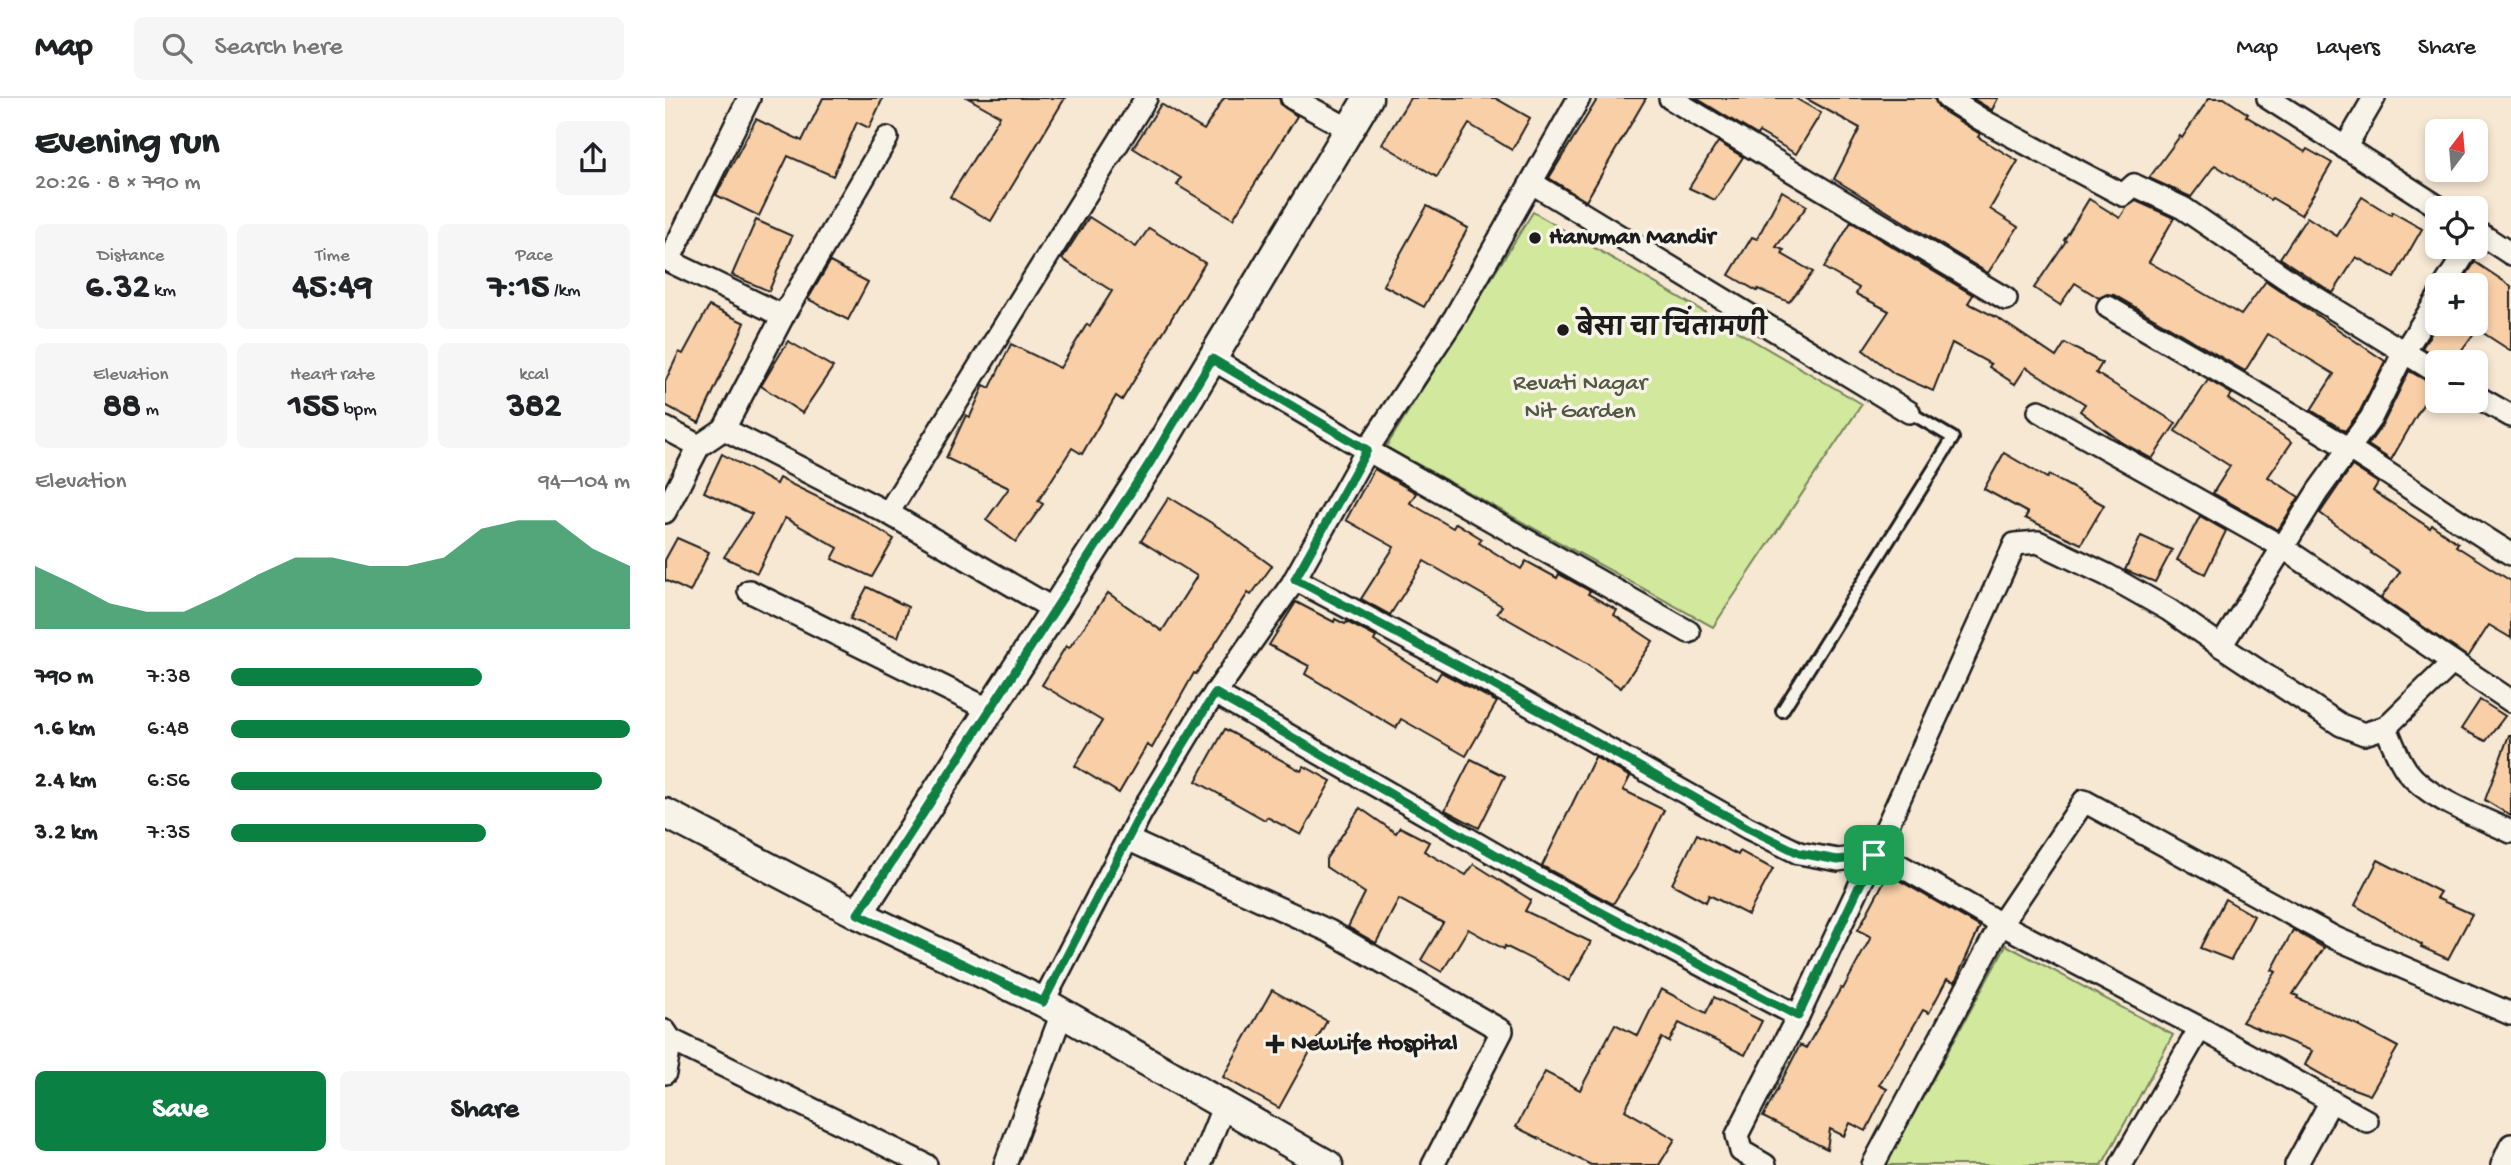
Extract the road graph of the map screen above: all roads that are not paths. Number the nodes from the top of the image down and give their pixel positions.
1 (749, 98) edge
2 (1146, 98) edge
3 (1292, 98) edge
4 (1368, 98) edge
5 (1579, 98) edge
6 (1670, 98) edge
7 (1947, 98) edge
8 (2268, 98) edge
9 (2374, 98) edge
10 (1349, 129) junction
11 (887, 138) dead end
12 (2346, 148) junction
13 (1532, 183) junction
14 (2425, 198) edge
15 (2488, 242) edge
16 (2511, 254) edge
17 (667, 259) edge
18 (2006, 299) dead end
19 (2108, 306) dead end
20 (783, 316) junction
21 (2425, 319) edge
22 (2404, 352) junction
23 (1212, 359) junction
24 (2425, 365) edge
25 (2488, 403) edge
26 (2039, 411) dead end
27 (1909, 412) joint
28 (2511, 416) edge
29 (665, 428) edge
30 (724, 429) junction
31 (699, 446) junction
32 (2349, 448) junction
33 (1367, 450) junction
34 (665, 512) edge
35 (888, 513) junction
36 (2282, 547) junction
37 (2511, 554) edge
38 (1295, 579) junction
39 (749, 591) dead end
40 (1055, 610) junction
41 (1689, 632) dead end
42 (2221, 646) junction
43 (2453, 662) junction
44 (1215, 693) junction
45 (2511, 701) edge
46 (990, 710) junction
47 (1782, 710) dead end
48 (2386, 727) junction
49 (665, 813) edge
50 (2511, 832) edge
51 (1128, 839) junction
52 (1874, 855) junction
53 (858, 914) junction
54 (2001, 924) junction
55 (1052, 1007) junction
56 (2511, 1014) edge
57 (1798, 1016) junction
58 (2200, 1028) junction
59 (668, 1035) edge
60 (665, 1073) edge
61 (2331, 1101) junction
62 (1224, 1105) junction
63 (2367, 1121) dead end
64 (2511, 1145) edge
65 (926, 1165) edge
66 (1005, 1165) edge
67 (1200, 1165) edge
68 (1328, 1165) edge
69 (1433, 1165) edge
70 (1765, 1165) edge
71 (1873, 1165) edge
72 (2121, 1165) edge
73 (2296, 1165) edge
74 (2502, 1165) edge

1 - 17 street
2 - 35 street
3 - 10 street
4 - 10 street
5 - 13 street
6 - 18 street
7 - 22 street
8 - 12 street
9 - 12 street
10 - 23 street
11 - 20 street
12 - 14 street
13 - 27 street
13 - 33 street
15 - 16 street
17 - 20 street
19 - 32 street
20 - 30 street
21 - 22 street
22 - 24 street
22 - 32 street
23 - 33 street
23 - 40 street
25 - 28 street
26 - 36 street
27 - 47 lane
29 - 31 street
30 - 31 street
30 - 35 street
31 - 34 street
32 - 36 street
32 - 37 street
33 - 38 street
33 - 41 street
35 - 40 street
36 - 42 street
36 - 43 street
38 - 44 street
38 - 52 street
39 - 46 street
40 - 46 street
42 - 48 street
42 - 52 street
43 - 45 street
43 - 48 street
44 - 51 street
44 - 57 street
46 - 53 street
48 - 50 street
49 - 53 street
51 - 55 street
51 - 69 street
52 - 54 street
52 - 57 street
53 - 55 street
54 - 56 street
54 - 58 street
54 - 71 street
55 - 62 street
55 - 66 street
57 - 70 street
58 - 61 street
58 - 72 street
59 - 60 street
59 - 65 street
61 - 63 street
61 - 73 street
62 - 67 street
62 - 68 street
64 - 74 street

